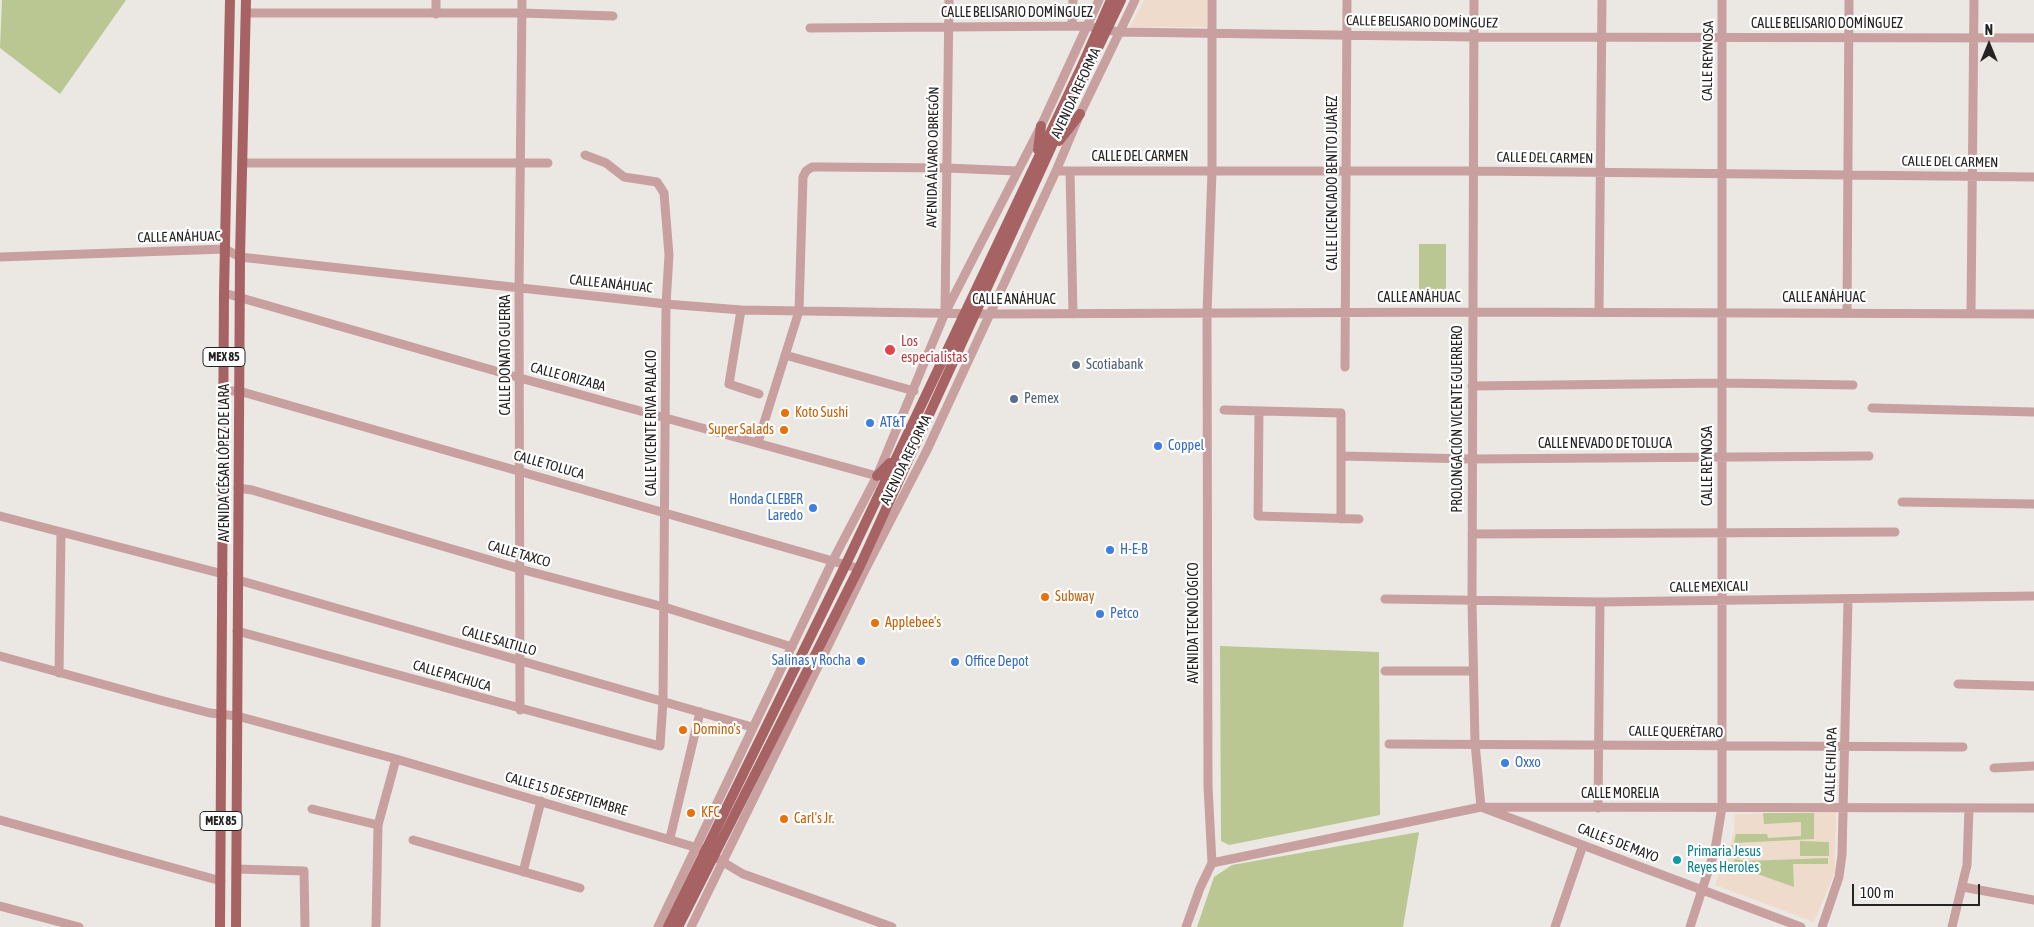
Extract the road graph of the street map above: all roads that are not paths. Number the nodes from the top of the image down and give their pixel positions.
1 (230, 0) edge
2 (246, 0) edge
3 (436, 0) edge
4 (522, 0) edge
5 (949, 0) edge
6 (1073, 0) edge
7 (1099, 0) edge
8 (1111, 0) edge
9 (1121, 0) edge
10 (1135, 0) edge
11 (1212, 0) edge
12 (1347, 0) edge
13 (1474, 0) edge
14 (1602, 0) edge
15 (1722, 0) edge
16 (1849, 0) edge
17 (1974, 0) edge
18 (246, 13) junction
19 (522, 13) junction
20 (436, 14) junction
21 (613, 16) dead end
22 (949, 26) junction
23 (1072, 26) junction
24 (1097, 27) junction
25 (810, 28) dead end
26 (1120, 32) junction
27 (1213, 34) junction
28 (1347, 35) junction
29 (1474, 37) junction
30 (1602, 37) junction
31 (1722, 37) junction
32 (1849, 37) junction
33 (1973, 38) junction
34 (2034, 38) edge
35 (1080, 114) junction
36 (1041, 126) junction
37 (585, 155) dead end
38 (1048, 156) junction
39 (1037, 158) junction
40 (242, 163) junction
41 (521, 163) junction
42 (548, 163) dead end
43 (947, 168) junction
44 (1017, 171) junction
45 (1056, 171) junction
46 (1070, 171) junction
47 (1212, 171) junction
48 (1347, 171) junction
49 (1474, 171) junction
50 (1600, 173) junction
51 (1721, 173) junction
52 (1848, 175) junction
53 (1972, 176) junction
54 (2034, 177) edge
55 (225, 249) junction
56 (0, 257) edge
57 (240, 257) junction
58 (519, 288) junction
59 (224, 293) junction
60 (239, 297) junction
61 (666, 304) junction
62 (741, 310) junction
63 (799, 311) junction
64 (1473, 312) junction
65 (1599, 312) junction
66 (1721, 312) junction
67 (1847, 312) junction
68 (964, 313) junction
69 (1345, 313) junction
70 (1971, 313) junction
71 (945, 314) junction
72 (975, 314) junction
73 (988, 314) junction
74 (1073, 314) junction
75 (1207, 314) junction
76 (2034, 314) edge
77 (785, 355) junction
78 (1345, 367) dead end
79 (520, 378) junction
80 (1721, 383) junction
81 (1853, 385) dead end
82 (1472, 386) junction
83 (224, 391) junction
84 (239, 391) junction
85 (914, 391) junction
86 (759, 394) dead end
87 (1872, 408) dead end
88 (1224, 410) dead end
89 (1259, 411) junction
90 (2034, 412) edge
91 (665, 417) junction
92 (758, 442) junction
93 (897, 455) junction
94 (1341, 456) junction
95 (1869, 456) dead end
96 (1722, 457) junction
97 (1471, 459) junction
98 (520, 471) junction
99 (876, 476) junction
100 (238, 488) junction
101 (1902, 502) dead end
102 (2034, 504) edge
103 (665, 512) junction
104 (0, 516) edge
105 (1342, 518) junction
106 (1359, 519) dead end
107 (1895, 532) dead end
108 (61, 533) junction
109 (1472, 534) junction
110 (1722, 534) junction
111 (833, 560) junction
112 (846, 564) junction
113 (520, 569) junction
114 (862, 569) junction
115 (223, 574) junction
116 (238, 580) junction
117 (2034, 596) edge
118 (1385, 599) dead end
119 (1848, 600) junction
120 (1472, 601) junction
121 (1721, 601) junction
122 (1600, 602) junction
123 (664, 607) junction
124 (237, 631) junction
125 (792, 647) junction
126 (0, 656) edge
127 (519, 661) junction
128 (1473, 670) junction
129 (1385, 671) dead end
130 (60, 673) junction
131 (1958, 684) dead end
132 (2034, 686) edge
133 (663, 701) junction
134 (520, 710) junction
135 (700, 712) junction
136 (222, 715) junction
137 (237, 716) junction
138 (752, 728) junction
139 (1475, 743) junction
140 (1389, 744) dead end
141 (1599, 744) junction
142 (660, 746) joint
143 (1722, 746) junction
144 (1963, 747) dead end
145 (1845, 748) junction
146 (396, 759) junction
147 (2034, 766) edge
148 (1994, 768) dead end
149 (541, 801) junction
150 (1481, 807) junction
151 (1722, 807) junction
152 (1598, 808) junction
153 (1843, 808) junction
154 (1969, 808) junction
155 (2034, 808) edge
156 (312, 809) dead end
157 (0, 820) edge
158 (378, 824) junction
159 (670, 838) junction
160 (413, 840) dead end
161 (1583, 845) junction
162 (709, 853) junction
163 (1212, 863) junction
164 (236, 869) junction
165 (524, 872) junction
166 (221, 881) junction
167 (1963, 887) junction
168 (580, 888) dead end
169 (1703, 891) junction
170 (2034, 900) edge
171 (0, 906) edge
172 (79, 927) edge
173 (220, 927) edge
174 (236, 927) edge
175 (305, 927) edge
176 (376, 927) edge
177 (658, 927) edge
178 (668, 927) edge
179 (678, 927) edge
180 (691, 927) edge
181 (892, 927) edge
182 (1186, 927) edge
183 (1555, 927) edge
184 (1690, 927) edge
185 (1801, 927) edge
186 (1822, 927) edge
187 (1952, 927) edge

1 - 55 main road, AVENIDA CÉSAR LÓPEZ DE LARA / MEX 85
2 - 18 main road, AVENIDA CÉSAR LÓPEZ DE LARA / MEX 85
3 - 20 street
4 - 19 street, CALLE DONATO GUERRA
5 - 22 street, AVENIDA ÁLVARO OBREGÓN
6 - 23 street
7 - 24 street, AVENIDA REFORMA
8 - 24 main road, AVENIDA REFORMA
9 - 24 main road, AVENIDA REFORMA
10 - 26 street, AVENIDA REFORMA
11 - 27 street, AVENIDA TECNOLÓGICO
12 - 28 street, CALLE LICENCIADO BENITO JUÁREZ
13 - 29 street, PROLONGACIÓN VICENTE GUERRERO
14 - 30 street
15 - 31 street, CALLE REYNOSA
16 - 32 street
17 - 33 street
18 - 20 street
18 - 40 main road, AVENIDA CÉSAR LÓPEZ DE LARA / MEX 85
19 - 20 street
19 - 21 street
19 - 41 street, CALLE DONATO GUERRA
22 - 23 street, CALLE BELISARIO DOMÍNGUEZ
22 - 25 street, CALLE BELISARIO DOMÍNGUEZ
22 - 43 street, AVENIDA ÁLVARO OBREGÓN
23 - 24 street, CALLE BELISARIO DOMÍNGUEZ
24 - 26 street, CALLE BELISARIO DOMÍNGUEZ
24 - 36 street, AVENIDA REFORMA
24 - 38 main road, AVENIDA REFORMA
24 - 39 main road, AVENIDA REFORMA
26 - 27 street, CALLE BELISARIO DOMÍNGUEZ
26 - 35 street, AVENIDA REFORMA
27 - 28 street, CALLE BELISARIO DOMÍNGUEZ
27 - 47 street, AVENIDA TECNOLÓGICO
28 - 29 street, CALLE BELISARIO DOMÍNGUEZ
28 - 48 street, CALLE LICENCIADO BENITO JUÁREZ
29 - 30 street, CALLE BELISARIO DOMÍNGUEZ
29 - 49 street, PROLONGACIÓN VICENTE GUERRERO
30 - 31 street, CALLE BELISARIO DOMÍNGUEZ
30 - 50 street
31 - 32 street, CALLE BELISARIO DOMÍNGUEZ
31 - 51 street, CALLE REYNOSA
32 - 33 street, CALLE BELISARIO DOMÍNGUEZ
32 - 52 street
33 - 34 street, CALLE BELISARIO DOMÍNGUEZ
33 - 53 street
35 - 38 main road
35 - 45 street, AVENIDA REFORMA
36 - 39 main road
36 - 44 street, AVENIDA REFORMA
37 - 61 street, CALLE VICENTE RIVA PALACIO
38 - 72 main road, AVENIDA REFORMA
39 - 68 main road, AVENIDA REFORMA
40 - 41 street
40 - 57 main road, AVENIDA CÉSAR LÓPEZ DE LARA / MEX 85
41 - 42 street
41 - 58 street, CALLE DONATO GUERRA
43 - 44 street
43 - 63 street
43 - 71 street, AVENIDA ÁLVARO OBREGÓN
44 - 71 street, AVENIDA REFORMA
45 - 46 street, CALLE DEL CARMEN
45 - 73 street, AVENIDA REFORMA
46 - 47 street, CALLE DEL CARMEN
46 - 74 street
47 - 48 street, CALLE DEL CARMEN
47 - 75 street, AVENIDA TECNOLÓGICO
48 - 49 street, CALLE DEL CARMEN
48 - 69 street, CALLE LICENCIADO BENITO JUÁREZ
49 - 50 street, CALLE DEL CARMEN
49 - 64 street, PROLONGACIÓN VICENTE GUERRERO
50 - 51 street, CALLE DEL CARMEN
50 - 65 street
51 - 52 street, CALLE DEL CARMEN
51 - 66 street, CALLE REYNOSA
52 - 53 street, CALLE DEL CARMEN
52 - 67 street
53 - 54 street, CALLE DEL CARMEN
53 - 70 street
55 - 56 street, CALLE ANÁHUAC
55 - 57 street, CALLE ANÁHUAC
55 - 59 main road, AVENIDA CÉSAR LÓPEZ DE LARA / MEX 85
57 - 58 street, CALLE ANÁHUAC
57 - 60 main road, AVENIDA CÉSAR LÓPEZ DE LARA / MEX 85
58 - 61 street, CALLE ANÁHUAC
58 - 79 street, CALLE DONATO GUERRA
59 - 60 street, CALLE ORIZABA
59 - 83 main road, AVENIDA CÉSAR LÓPEZ DE LARA / MEX 85
60 - 79 street, CALLE ORIZABA
60 - 84 main road, AVENIDA CÉSAR LÓPEZ DE LARA / MEX 85
61 - 62 street, CALLE ANÁHUAC
61 - 91 street, CALLE VICENTE RIVA PALACIO
62 - 63 street, CALLE ANÁHUAC
62 - 86 street
63 - 71 street, CALLE ANÁHUAC
63 - 77 street
64 - 65 street, CALLE ANÁHUAC
64 - 69 street, CALLE ANÁHUAC
64 - 82 street, PROLONGACIÓN VICENTE GUERRERO
65 - 66 street, CALLE ANÁHUAC
66 - 67 street, CALLE ANÁHUAC
66 - 80 street, CALLE REYNOSA
67 - 70 street, CALLE ANÁHUAC
68 - 71 street, CALLE ANÁHUAC
68 - 72 street, CALLE ANÁHUAC
68 - 93 main road, AVENIDA REFORMA
69 - 75 street, CALLE ANÁHUAC
69 - 78 street, CALLE LICENCIADO BENITO JUÁREZ
70 - 76 street, CALLE ANÁHUAC
71 - 85 street, AVENIDA REFORMA
72 - 73 street, CALLE ANÁHUAC
72 - 114 main road, AVENIDA REFORMA
73 - 74 street, CALLE ANÁHUAC
73 - 114 street, AVENIDA REFORMA
74 - 75 street, CALLE ANÁHUAC
75 - 163 street, AVENIDA TECNOLÓGICO
77 - 85 street
77 - 92 street
79 - 91 street, CALLE ORIZABA
79 - 98 street, CALLE DONATO GUERRA
80 - 81 street
80 - 82 street
80 - 96 street, CALLE REYNOSA
82 - 97 street, PROLONGACIÓN VICENTE GUERRERO
83 - 84 street, CALLE TOLUCA
83 - 115 main road, AVENIDA CÉSAR LÓPEZ DE LARA / MEX 85
84 - 98 street, CALLE TOLUCA
84 - 100 main road, AVENIDA CÉSAR LÓPEZ DE LARA / MEX 85
85 - 99 street, AVENIDA REFORMA
87 - 90 street
88 - 89 street
89 - 94 street
89 - 105 street
91 - 92 street, CALLE ORIZABA
91 - 103 street, CALLE VICENTE RIVA PALACIO
92 - 99 street, CALLE ORIZABA
93 - 99 main road
93 - 112 main road, AVENIDA REFORMA
94 - 97 street, CALLE NEVADO DE TOLUCA
94 - 105 street
95 - 96 street, CALLE NEVADO DE TOLUCA
96 - 97 street, CALLE NEVADO DE TOLUCA
96 - 110 street, CALLE REYNOSA
97 - 109 street, PROLONGACIÓN VICENTE GUERRERO
98 - 103 street, CALLE TOLUCA
98 - 113 street, CALLE DONATO GUERRA
99 - 111 street, AVENIDA REFORMA
100 - 113 street, CALLE TAXCO
100 - 116 main road, AVENIDA CÉSAR LÓPEZ DE LARA / MEX 85
101 - 102 street
103 - 111 street, CALLE TOLUCA
103 - 123 street, CALLE VICENTE RIVA PALACIO
104 - 108 street
105 - 106 street
107 - 110 street
108 - 115 street
108 - 130 street
109 - 110 street
109 - 120 street, PROLONGACIÓN VICENTE GUERRERO
110 - 121 street, CALLE REYNOSA
111 - 112 street, CALLE TOLUCA
111 - 125 street, AVENIDA REFORMA
112 - 114 street, CALLE TOLUCA
112 - 162 main road, AVENIDA REFORMA
113 - 123 street, CALLE TAXCO
113 - 127 street, CALLE DONATO GUERRA
114 - 162 main road, AVENIDA REFORMA
115 - 136 main road, AVENIDA CÉSAR LÓPEZ DE LARA / MEX 85
116 - 124 main road, AVENIDA CÉSAR LÓPEZ DE LARA / MEX 85
116 - 127 street, CALLE SALTILLO
117 - 119 street, CALLE MEXICALI
118 - 120 street, CALLE MEXICALI
119 - 121 street, CALLE MEXICALI
119 - 145 street, CALLE CHILAPA
120 - 122 street, CALLE MEXICALI
120 - 128 street, PROLONGACIÓN VICENTE GUERRERO
121 - 122 street, CALLE MEXICALI
121 - 143 street, CALLE REYNOSA
122 - 141 street
123 - 125 street, CALLE TAXCO
123 - 133 street, CALLE VICENTE RIVA PALACIO
124 - 134 street, CALLE PACHUCA
124 - 137 main road, AVENIDA CÉSAR LÓPEZ DE LARA / MEX 85
125 - 138 street, AVENIDA REFORMA
126 - 130 street, CALLE 15 DE SEPTIEMBRE
127 - 133 street, CALLE SALTILLO
127 - 134 street, CALLE DONATO GUERRA
128 - 129 street
128 - 139 street, PROLONGACIÓN VICENTE GUERRERO
130 - 136 street, CALLE 15 DE SEPTIEMBRE
131 - 132 street
133 - 135 street, CALLE SALTILLO
133 - 142 street, CALLE VICENTE RIVA PALACIO
134 - 142 street, CALLE PACHUCA
135 - 138 street, CALLE SALTILLO
135 - 159 street
136 - 137 street, CALLE 15 DE SEPTIEMBRE
136 - 166 main road, AVENIDA CÉSAR LÓPEZ DE LARA / MEX 85
137 - 146 street, CALLE 15 DE SEPTIEMBRE
137 - 164 main road, AVENIDA CÉSAR LÓPEZ DE LARA / MEX 85
138 - 162 street, AVENIDA REFORMA
139 - 140 street, CALLE QUERÉTARO
139 - 141 street, CALLE QUERÉTARO
139 - 150 street, PROLONGACIÓN VICENTE GUERRERO
141 - 143 street, CALLE QUERÉTARO
141 - 152 street
143 - 145 street, CALLE QUERÉTARO
143 - 151 street, CALLE REYNOSA
144 - 145 street, CALLE QUERÉTARO
145 - 153 street, CALLE CHILAPA
146 - 149 street, CALLE 15 DE SEPTIEMBRE
146 - 158 street
147 - 148 street
149 - 159 street, CALLE 15 DE SEPTIEMBRE
149 - 165 street
150 - 152 street, CALLE MORELIA
150 - 161 street, CALLE 5 DE MAYO
150 - 163 street, CALLE MORELIA
151 - 152 street, CALLE MORELIA
151 - 153 street, CALLE MORELIA
151 - 169 street, CALLE REYNOSA
153 - 154 street, CALLE MORELIA
153 - 186 street, CALLE CHILAPA
154 - 155 street, CALLE MORELIA
154 - 167 street
156 - 158 street
157 - 166 street
158 - 176 street
159 - 162 street, CALLE 15 DE SEPTIEMBRE
160 - 165 street
161 - 169 street, CALLE 5 DE MAYO
161 - 183 street
162 - 177 street, AVENIDA REFORMA
162 - 178 main road, AVENIDA REFORMA
162 - 179 main road, AVENIDA REFORMA
162 - 180 street, AVENIDA REFORMA
162 - 181 street, CALLE 15 DE SEPTIEMBRE
163 - 182 street, AVENIDA TECNOLÓGICO
164 - 174 main road, AVENIDA CÉSAR LÓPEZ DE LARA / MEX 85
164 - 175 street
165 - 168 street
166 - 173 main road, AVENIDA CÉSAR LÓPEZ DE LARA / MEX 85
167 - 170 street
167 - 187 street
169 - 184 street, CALLE REYNOSA
169 - 185 street, CALLE 5 DE MAYO
171 - 172 street

